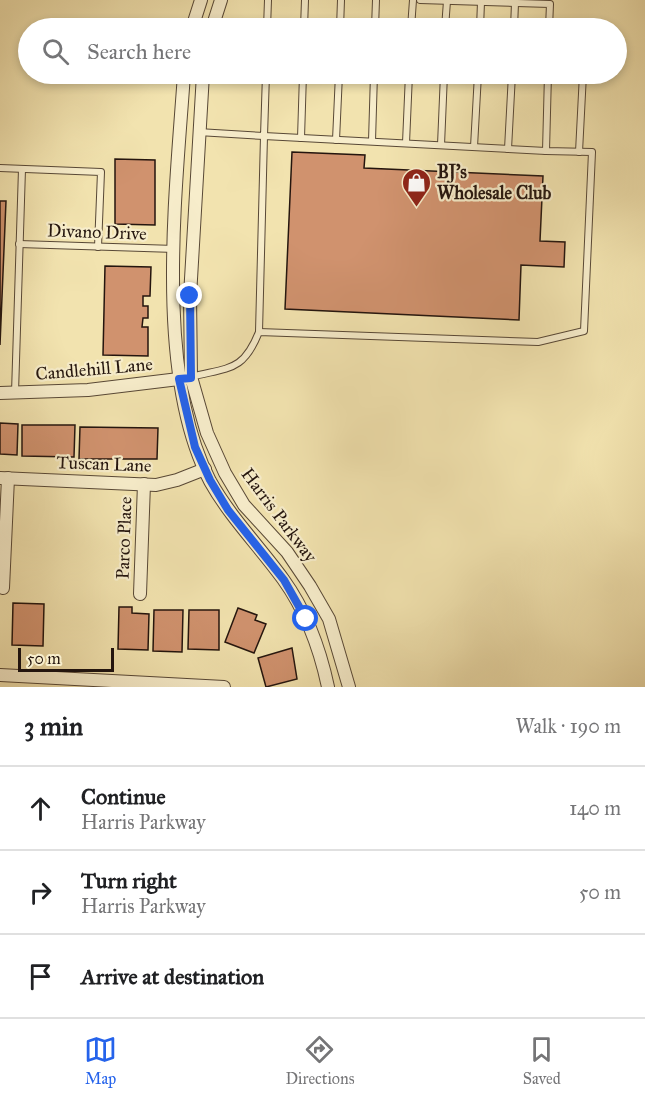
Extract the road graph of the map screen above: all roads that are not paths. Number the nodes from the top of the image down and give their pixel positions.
1 (201, 0) edge
2 (221, 0) edge
3 (268, 0) edge
4 (305, 0) edge
5 (341, 0) edge
6 (376, 0) edge
7 (413, 0) edge
8 (420, 0) edge
9 (447, 1) edge
10 (481, 2) junction
11 (515, 3) junction
12 (195, 18) edge
13 (215, 18) edge
14 (267, 18) edge
15 (304, 18) edge
16 (340, 18) edge
17 (375, 18) edge
18 (412, 18) edge
19 (446, 18) edge
20 (480, 18) edge
21 (514, 18) edge
22 (549, 18) edge
23 (183, 84) edge
24 (202, 84) edge
25 (266, 84) edge
26 (303, 84) edge
27 (339, 84) edge
28 (374, 84) edge
29 (409, 84) edge
30 (444, 84) edge
31 (477, 84) edge
32 (511, 84) edge
33 (548, 84) edge
34 (582, 84) edge
35 (181, 131) junction
36 (198, 132) junction
37 (264, 136) junction
38 (301, 138) junction
39 (336, 140) junction
40 (372, 141) junction
41 (406, 143) junction
42 (441, 145) junction
43 (474, 147) junction
44 (508, 149) junction
45 (546, 151) junction
46 (579, 152) junction
47 (0, 168) edge
48 (22, 169) junction
49 (19, 244) junction
50 (98, 247) junction
51 (175, 249) junction
52 (258, 332) junction
53 (185, 378) junction
54 (0, 393) edge
55 (15, 394) junction
56 (205, 469) junction
57 (4, 478) edge
58 (144, 484) junction
59 (3, 588) dead end
60 (140, 594) dead end
61 (0, 675) edge
62 (54, 682) edge
63 (224, 686) edge
64 (328, 687) edge
65 (349, 687) edge

1 - 12 street
2 - 13 street
3 - 14 lane
4 - 15 lane
5 - 16 lane
6 - 17 lane
7 - 18 lane
8 - 9 lane
9 - 10 lane
9 - 19 lane
10 - 11 lane
10 - 20 lane
11 - 21 lane
11 - 22 lane
23 - 35 street, Harris Parkway
24 - 36 street, Harris Parkway
25 - 37 lane
26 - 38 lane
27 - 39 lane
28 - 40 lane
29 - 41 lane
30 - 42 lane
31 - 43 lane
32 - 44 lane
33 - 45 lane
34 - 46 lane
35 - 36 street
35 - 51 street, Harris Parkway
36 - 37 lane
36 - 53 street, Harris Parkway
37 - 38 lane
37 - 52 lane
38 - 39 lane
39 - 40 lane
40 - 41 lane
41 - 42 lane
42 - 43 lane
43 - 44 lane
44 - 45 lane
45 - 46 lane
46 - 52 lane
47 - 48 lane
48 - 49 lane
48 - 50 lane
49 - 50 lane, Divano Drive
49 - 55 lane
50 - 51 lane, Divano Drive
51 - 53 street, Harris Parkway
52 - 53 lane
53 - 55 street, Candlehill Lane
53 - 56 street, Harris Parkway
53 - 65 street, Harris Parkway
54 - 55 street, Candlehill Lane
56 - 58 street, Tuscan Lane
56 - 64 street, Harris Parkway
57 - 58 street, Tuscan Lane
57 - 59 street
58 - 60 street, Parco Place
61 - 62 street
62 - 63 street

